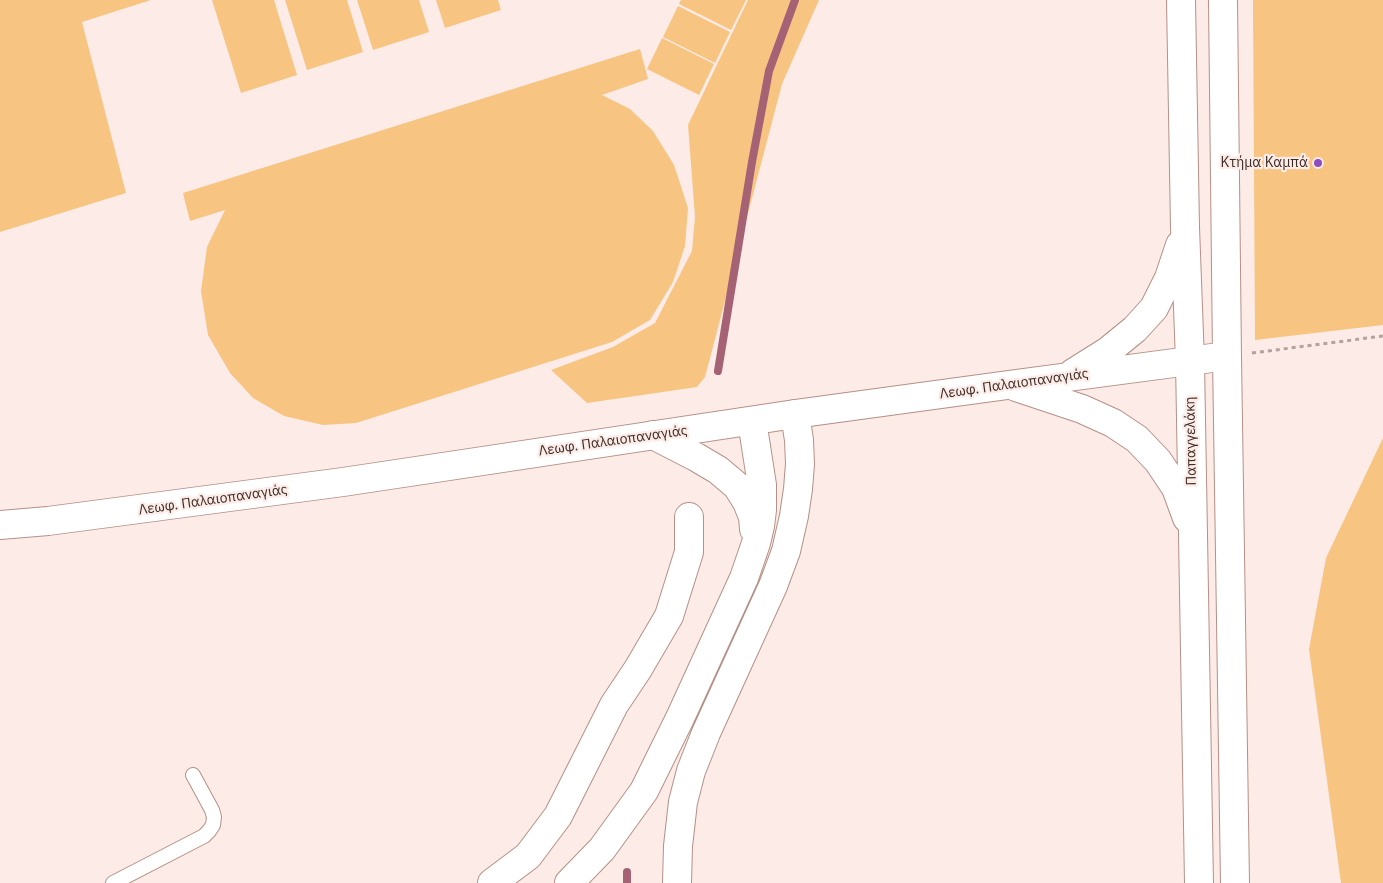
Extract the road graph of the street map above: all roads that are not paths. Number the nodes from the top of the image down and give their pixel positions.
1 (1181, 0) edge
2 (1223, 0) edge
3 (1185, 227) junction
4 (1227, 356) junction
5 (1190, 361) junction
6 (1066, 377) junction
7 (1008, 385) junction
8 (795, 414) junction
9 (752, 421) junction
10 (653, 435) junction
11 (689, 517) dead end
12 (0, 525) edge
13 (1193, 542) junction
14 (756, 543) junction
15 (193, 775) dead end
16 (113, 883) edge
17 (492, 883) edge
18 (569, 883) edge
19 (677, 883) edge
20 (1199, 883) edge
21 (1235, 883) edge

1 - 3 main road, Παπαγγελάκη
2 - 4 main road
3 - 5 main road, Παπαγγελάκη
3 - 6 main road
4 - 5 main road, Λεωφ. Παλαιοπαναγιάς
4 - 21 main road
5 - 6 main road, Λεωφ. Παλαιοπαναγιάς
5 - 13 main road, Παπαγγελάκη
6 - 7 main road, Λεωφ. Παλαιοπαναγιάς
7 - 8 main road, Λεωφ. Παλαιοπαναγιάς
7 - 13 main road
8 - 9 main road, Λεωφ. Παλαιοπαναγιάς
8 - 19 main road
9 - 10 main road, Λεωφ. Παλαιοπαναγιάς
9 - 14 main road
10 - 12 main road, Λεωφ. Παλαιοπαναγιάς
10 - 14 main road
11 - 17 main road
13 - 20 main road, Παπαγγελάκη
14 - 18 main road
15 - 16 lane

